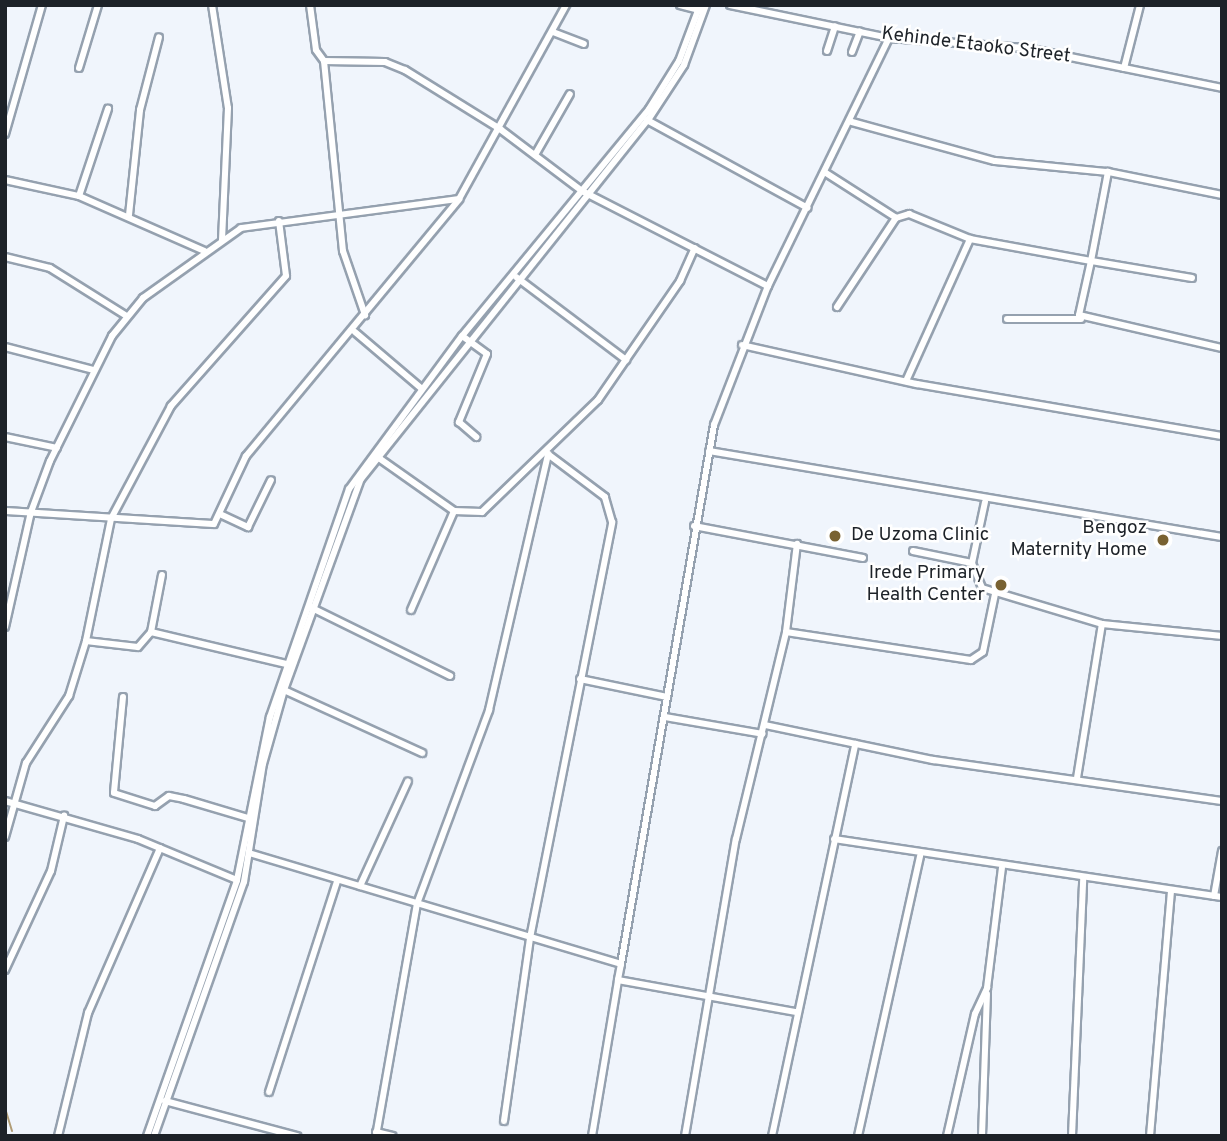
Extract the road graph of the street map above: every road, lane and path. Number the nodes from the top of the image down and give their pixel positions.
1 (42, 5) edge
2 (98, 5) edge
3 (212, 5) edge
4 (310, 5) edge
5 (566, 5) edge
6 (680, 5) edge
7 (706, 5) edge
8 (730, 5) edge
9 (1140, 5) edge
10 (699, 8) edge
11 (835, 26) junction
12 (860, 31) junction
13 (553, 32) junction
14 (159, 37) dead end
15 (888, 38) junction
16 (584, 44) dead end
17 (827, 51) dead end
18 (852, 52) dead end
19 (324, 61) junction
20 (79, 68) dead end
21 (1124, 68) junction
22 (1222, 88) edge
23 (569, 94) dead end
24 (108, 109) dead end
25 (645, 119) junction
26 (852, 122) junction
27 (500, 129) junction
28 (5, 134) edge
29 (535, 155) junction
30 (1108, 172) junction
31 (826, 173) junction
32 (5, 180) edge
33 (585, 192) junction
34 (1222, 195) edge
35 (79, 196) junction
36 (458, 199) junction
37 (808, 208) junction
38 (338, 210) junction
39 (129, 215) junction
40 (896, 218) junction
41 (279, 221) junction
42 (970, 239) junction
43 (222, 240) junction
44 (695, 248) junction
45 (204, 251) junction
46 (5, 257) edge
47 (1091, 261) junction
48 (516, 276) junction
49 (1192, 278) dead end
50 (768, 286) junction
51 (837, 307) dead end
52 (125, 315) junction
53 (365, 315) junction
54 (1007, 319) dead end
55 (1081, 319) junction
56 (355, 332) junction
57 (465, 338) junction
58 (742, 345) junction
59 (5, 347) edge
60 (1222, 348) edge
61 (626, 360) junction
62 (93, 370) junction
63 (906, 381) junction
64 (424, 390) junction
65 (1222, 436) edge
66 (5, 437) edge
67 (476, 437) dead end
68 (57, 448) junction
69 (709, 451) junction
70 (548, 454) junction
71 (375, 455) junction
72 (271, 480) dead end
73 (985, 502) junction
74 (5, 511) edge
75 (454, 511) junction
76 (31, 512) junction
77 (222, 514) junction
78 (111, 519) junction
79 (694, 526) junction
80 (1222, 537) edge
81 (797, 544) junction
82 (913, 551) dead end
83 (863, 558) dead end
84 (972, 563) junction
85 (162, 575) dead end
86 (995, 594) junction
87 (312, 608) junction
88 (411, 610) dead end
89 (1102, 624) junction
90 (5, 627) edge
91 (151, 632) junction
92 (786, 632) junction
93 (1222, 636) edge
94 (86, 641) junction
95 (286, 664) junction
96 (450, 676) dead end
97 (580, 679) junction
98 (284, 690) junction
99 (123, 697) dead end
100 (667, 697) junction
101 (665, 717) junction
102 (765, 725) junction
103 (763, 734) junction
104 (855, 744) junction
105 (422, 753) dead end
106 (1077, 778) junction
107 (408, 781) dead end
108 (8, 801) edge
109 (1222, 801) edge
110 (64, 817) junction
111 (248, 818) junction
112 (5, 837) edge
113 (834, 839) junction
114 (160, 848) junction
115 (1222, 851) edge
116 (249, 853) junction
117 (920, 856) junction
118 (1002, 868) junction
119 (1083, 879) junction
120 (237, 880) junction
121 (337, 881) junction
122 (360, 886) junction
123 (1171, 891) junction
124 (1218, 897) edge
125 (417, 904) junction
126 (530, 938) junction
127 (621, 964) junction
128 (5, 970) edge
129 (618, 980) junction
130 (987, 988) junction
131 (709, 998) junction
132 (796, 1012) junction
133 (269, 1092) dead end
134 (164, 1101) junction
135 (504, 1121) dead end
136 (257, 1127) junction
137 (376, 1134) edge
138 (58, 1136) edge
139 (147, 1136) edge
140 (153, 1136) edge
141 (255, 1136) edge
142 (297, 1136) edge
143 (393, 1136) edge
144 (592, 1136) edge
145 (685, 1136) edge
146 (772, 1136) edge
147 (858, 1136) edge
148 (947, 1136) edge
149 (982, 1136) edge
150 (1072, 1136) edge
151 (1150, 1136) edge

1 - 28 street
2 - 20 street
3 - 43 street
4 - 19 street
5 - 13 street
6 - 10 street
7 - 25 street
8 - 11 street, Kehinde Etaoko Street
9 - 21 street
10 - 25 street
11 - 12 street, Kehinde Etaoko Street
11 - 17 street
12 - 15 street, Kehinde Etaoko Street
12 - 18 street
13 - 16 street
13 - 27 street
14 - 39 street
15 - 21 street, Kehinde Etaoko Street
15 - 26 street
19 - 27 street
19 - 38 street
21 - 22 street, Kehinde Etaoko Street
23 - 29 street
24 - 35 street
25 - 33 street
25 - 37 street
26 - 30 street
26 - 31 street
27 - 29 street
27 - 36 street
29 - 33 street
30 - 34 street
30 - 47 street
31 - 37 street
31 - 40 street
32 - 35 street
33 - 44 street
33 - 48 street
35 - 39 street
36 - 38 street
36 - 53 street
37 - 50 street
38 - 41 street
38 - 53 street
39 - 45 street
40 - 42 street
40 - 51 street
41 - 43 street
41 - 78 street
42 - 47 street
42 - 63 street
43 - 45 street
44 - 50 street
44 - 61 street
45 - 52 street
46 - 52 street
47 - 49 street
47 - 55 street
48 - 57 street
48 - 61 street
50 - 58 street
52 - 62 street
53 - 56 street
54 - 55 street
55 - 60 street
56 - 64 street
56 - 77 street
57 - 64 street
57 - 67 street
58 - 63 street
58 - 69 street
59 - 62 street
61 - 70 street
62 - 68 street
63 - 65 street
64 - 71 street
66 - 68 street
68 - 76 street
69 - 73 street
69 - 79 street
70 - 75 street
70 - 97 street
70 - 125 street
71 - 75 street
71 - 87 street
71 - 95 street
72 - 77 street
73 - 80 street
73 - 84 street
74 - 76 street
75 - 88 street
76 - 78 street
76 - 90 street
77 - 78 street
78 - 94 street
79 - 81 street
79 - 100 street
81 - 83 street
81 - 92 street
82 - 84 street
84 - 86 street
85 - 91 street
86 - 89 street
86 - 92 street
87 - 96 street
87 - 98 street
89 - 93 street
89 - 106 street
91 - 94 street
91 - 95 street
92 - 102 street
94 - 108 street
95 - 111 street
97 - 100 street
97 - 126 street
98 - 105 street
98 - 116 street
99 - 111 street
100 - 101 street
101 - 103 street
101 - 127 street
102 - 103 street
102 - 104 street
103 - 131 street
104 - 106 street
104 - 113 street
106 - 109 street
107 - 122 street
108 - 110 street
108 - 112 street
110 - 114 street
110 - 128 street
111 - 120 street
113 - 117 street
113 - 132 street
114 - 120 street
114 - 138 street
115 - 124 street
116 - 121 street
116 - 134 street
117 - 118 street
117 - 147 street
118 - 119 street
118 - 130 street
119 - 123 street
119 - 150 street
120 - 139 street
121 - 122 street
121 - 133 street
122 - 125 street
123 - 124 street
123 - 151 street
125 - 126 street
125 - 137 street
126 - 127 street
126 - 135 street
127 - 129 street
129 - 131 street
129 - 144 street
130 - 148 street
130 - 149 street
131 - 132 street
131 - 145 street
132 - 146 street
134 - 136 street
134 - 140 street
136 - 141 street
136 - 142 street
137 - 143 street

